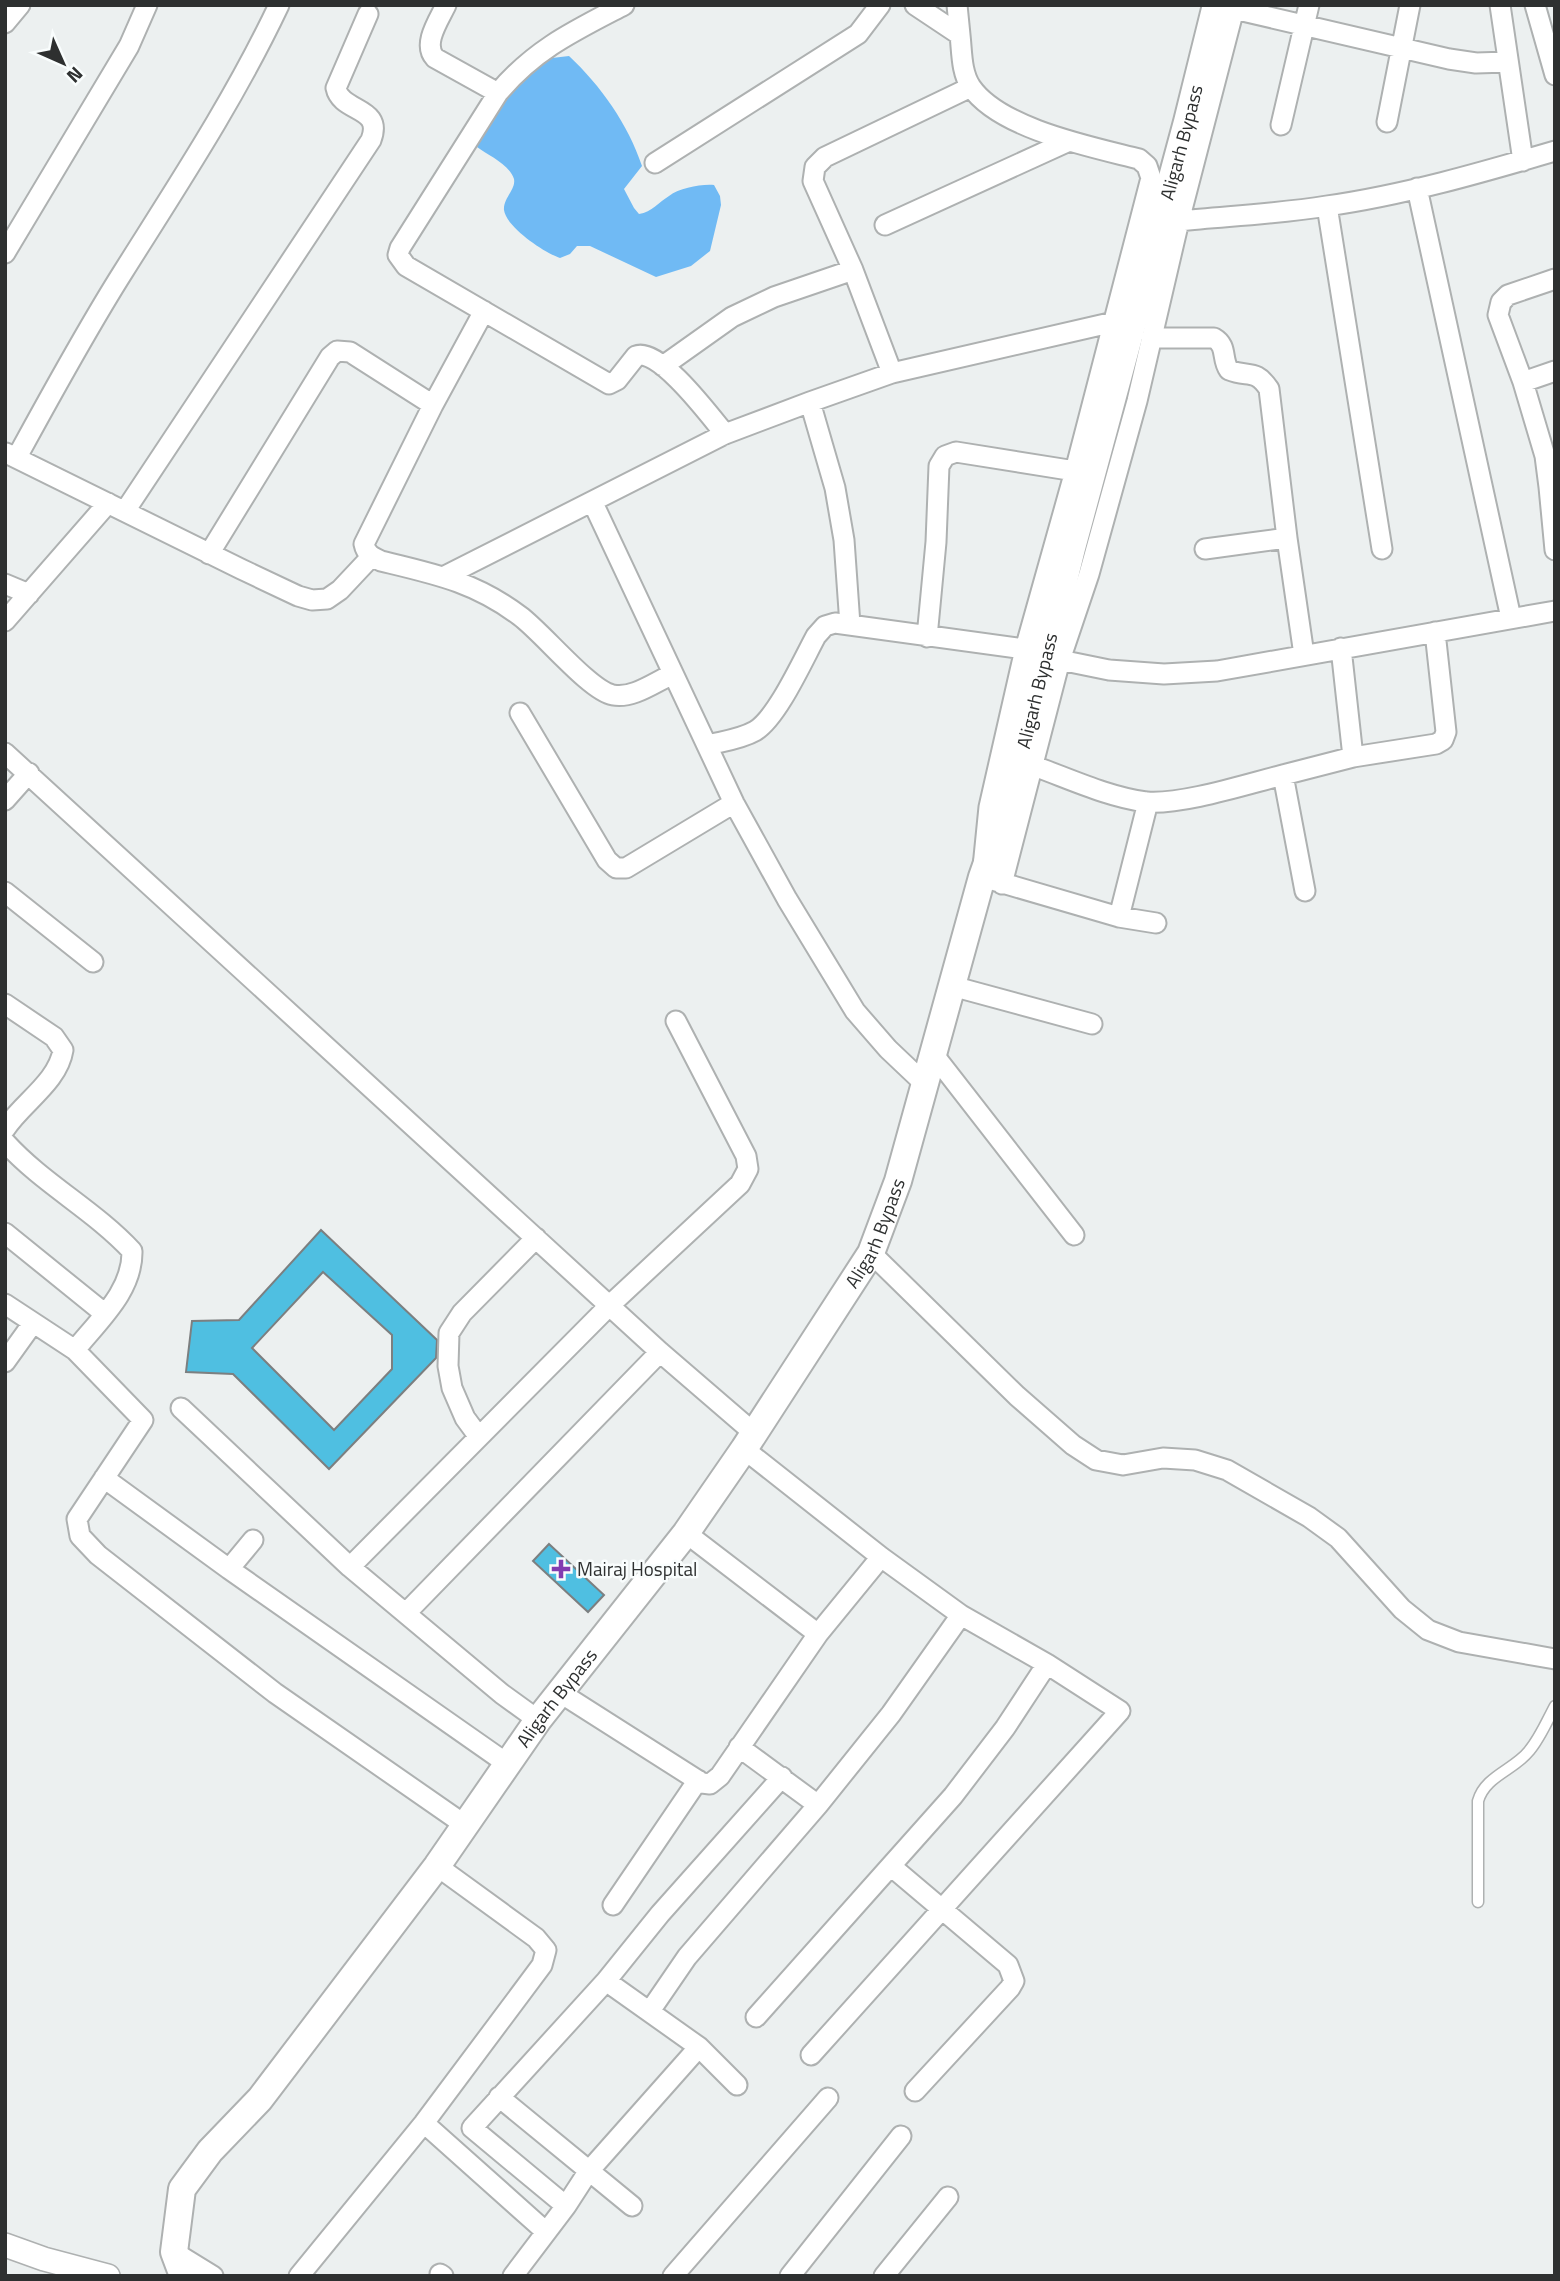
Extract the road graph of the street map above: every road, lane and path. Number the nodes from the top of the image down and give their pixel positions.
1 (20, 5) edge
2 (147, 5) edge
3 (279, 5) edge
4 (446, 5) edge
5 (624, 5) edge
6 (880, 5) edge
7 (915, 5) edge
8 (957, 5) edge
9 (1309, 5) edge
10 (1410, 5) edge
11 (1500, 5) edge
12 (1535, 5) edge
13 (1228, 6) edge
14 (368, 14) dead end
15 (5, 23) edge
16 (1304, 25) junction
17 (960, 35) junction
18 (1400, 47) junction
19 (1508, 62) junction
20 (1555, 75) edge
21 (971, 87) junction
22 (498, 93) junction
23 (1387, 122) dead end
24 (1282, 125) dead end
25 (1069, 141) junction
26 (1555, 151) edge
27 (1522, 161) junction
28 (655, 163) dead end
29 (1417, 188) junction
30 (1327, 206) junction
31 (1179, 221) junction
32 (884, 225) dead end
33 (5, 253) edge
34 (853, 270) junction
35 (1555, 279) edge
36 (484, 311) junction
37 (1114, 322) junction
38 (1151, 338) junction
39 (663, 366) junction
40 (1555, 372) edge
41 (892, 373) junction
42 (1523, 382) junction
43 (810, 401) junction
44 (433, 405) junction
45 (725, 434) junction
46 (1550, 454) edge
47 (11, 455) edge
48 (1074, 471) junction
49 (1552, 486) edge
50 (593, 503) junction
51 (116, 507) junction
52 (1287, 538) junction
53 (1205, 549) dead end
54 (1382, 549) dead end
55 (1555, 550) edge
56 (209, 554) junction
57 (371, 557) junction
58 (445, 576) junction
59 (5, 584) edge
60 (29, 594) junction
61 (1555, 611) edge
62 (1511, 618) junction
63 (5, 621) edge
64 (850, 625) junction
65 (1436, 632) junction
66 (927, 637) junction
67 (1341, 648) junction
68 (1026, 649) junction
69 (1304, 655) junction
70 (1060, 660) junction
71 (673, 674) junction
72 (520, 713) dead end
73 (708, 745) junction
74 (5, 753) edge
75 (1353, 757) junction
76 (1034, 766) junction
77 (29, 773) junction
78 (1283, 775) junction
79 (5, 800) edge
80 (1148, 802) junction
81 (734, 803) junction
82 (992, 881) junction
83 (1305, 891) dead end
84 (5, 892) edge
85 (1119, 917) junction
86 (1156, 923) dead end
87 (93, 962) dead end
88 (952, 986) junction
89 (5, 1004) edge
90 (676, 1021) dead end
91 (1092, 1024) dead end
92 (934, 1055) junction
93 (926, 1085) junction
94 (5, 1129) edge
95 (5, 1142) edge
96 (5, 1233) edge
97 (1074, 1236) dead end
98 (536, 1238) junction
99 (871, 1253) junction
100 (5, 1304) edge
101 (610, 1305) junction
102 (104, 1313) junction
103 (33, 1323) junction
104 (75, 1350) junction
105 (660, 1352) junction
106 (5, 1362) edge
107 (181, 1408) dead end
108 (479, 1437) junction
109 (749, 1441) junction
110 (104, 1478) junction
111 (686, 1534) junction
112 (253, 1540) dead end
113 (881, 1557) junction
114 (350, 1567) junction
115 (229, 1569) junction
116 (406, 1614) junction
117 (961, 1615) junction
118 (818, 1634) junction
119 (1555, 1659) edge
120 (1047, 1664) junction
121 (559, 1692) junction
122 (1555, 1706) edge
123 (538, 1720) junction
124 (739, 1747) junction
125 (509, 1765) junction
126 (782, 1777) junction
127 (698, 1780) junction
128 (818, 1805) junction
129 (465, 1825) junction
130 (437, 1866) junction
131 (892, 1867) junction
132 (1478, 1902) dead end
133 (613, 1905) dead end
134 (942, 1909) junction
135 (606, 1981) junction
136 (650, 2011) junction
137 (755, 2017) dead end
138 (699, 2047) junction
139 (811, 2055) dead end
140 (737, 2085) dead end
141 (915, 2091) dead end
142 (499, 2097) junction
143 (828, 2098) dead end
144 (424, 2123) junction
145 (901, 2136) dead end
146 (588, 2172) junction
147 (947, 2197) dead end
148 (566, 2206) junction
149 (632, 2206) dead end
150 (545, 2231) junction
151 (5, 2245) edge
152 (174, 2252) junction
153 (108, 2276) edge
154 (186, 2276) edge
155 (213, 2276) edge
156 (299, 2276) edge
157 (513, 2276) edge
158 (673, 2276) edge
159 (790, 2276) edge
160 (884, 2276) edge

1 - 15 street
2 - 33 street
3 - 47 street
4 - 22 street
5 - 22 street
6 - 28 street
7 - 17 street
8 - 17 street
9 - 16 street
10 - 18 street
11 - 19 street
12 - 20 street
13 - 16 street
13 - 31 street
13 - 82 main road, Aligarh Bypass
14 - 51 street
16 - 18 street
16 - 24 street
17 - 21 street
18 - 19 street
18 - 23 street
19 - 27 street
21 - 25 street
21 - 34 street
22 - 36 street
25 - 32 street
25 - 37 street
26 - 27 street
27 - 29 street
29 - 30 street
29 - 62 street
30 - 31 street
30 - 54 street
31 - 38 street
34 - 39 street
34 - 41 street
35 - 42 street
36 - 39 street
36 - 44 street
37 - 41 street
37 - 48 street
38 - 52 street
38 - 70 street
39 - 45 street
40 - 42 street
41 - 43 street
42 - 46 street
43 - 45 street
43 - 64 street
44 - 56 street
44 - 57 street
45 - 50 street
46 - 49 street
47 - 51 street
48 - 66 street
48 - 68 street
49 - 55 street
50 - 58 street
50 - 71 street
51 - 56 street
51 - 60 street
52 - 53 street
52 - 69 street
56 - 57 street
57 - 58 street
58 - 71 street
59 - 60 street
60 - 63 street
61 - 62 street
62 - 65 street
64 - 66 street
64 - 73 street
65 - 67 street
65 - 75 street
66 - 68 street
67 - 69 street
67 - 75 street
68 - 82 street
69 - 70 street
70 - 76 street
71 - 73 street
72 - 81 street
73 - 81 street
74 - 77 street
75 - 78 street
76 - 80 street
76 - 82 street
77 - 79 street
77 - 98 street
78 - 80 street
78 - 83 street
80 - 85 street
81 - 93 street
82 - 85 street
82 - 88 main road, Aligarh Bypass
84 - 87 street
85 - 86 street
88 - 91 street
88 - 92 main road, Aligarh Bypass
89 - 94 street
90 - 101 street
92 - 93 main road, Aligarh Bypass
92 - 97 street
93 - 99 main road, Aligarh Bypass
95 - 102 street
96 - 102 street
98 - 101 street
98 - 108 street
99 - 109 main road, Aligarh Bypass
99 - 119 street
100 - 103 street
101 - 105 street
101 - 108 street
102 - 104 street
103 - 104 street
103 - 106 street
104 - 110 street
105 - 109 street
105 - 116 street
107 - 114 street
108 - 114 street
109 - 111 main road, Aligarh Bypass
109 - 113 street
110 - 115 street
110 - 129 street
111 - 118 street
111 - 121 main road, Aligarh Bypass
112 - 115 street
113 - 117 street
113 - 118 street
114 - 116 street
115 - 125 street
116 - 123 street
117 - 120 street
117 - 128 street
118 - 124 street
120 - 131 street
120 - 134 street
121 - 123 main road, Aligarh Bypass
121 - 127 street
122 - 132 lane
123 - 125 main road, Aligarh Bypass
124 - 126 street
124 - 127 street
125 - 129 main road, Aligarh Bypass
126 - 128 street
126 - 135 street
127 - 133 street
128 - 136 street
129 - 130 main road, Aligarh Bypass
130 - 144 street
130 - 152 main road, Aligarh Bypass
131 - 134 street
131 - 137 street
134 - 139 street
134 - 141 street
135 - 136 street
135 - 142 street
136 - 138 street
138 - 140 street
138 - 146 street
142 - 146 street
142 - 148 street
143 - 158 street
144 - 150 street
144 - 156 street
145 - 159 street
146 - 148 street
146 - 149 street
147 - 160 street
148 - 150 street
150 - 157 street
151 - 153 street
152 - 154 main road
152 - 155 street

